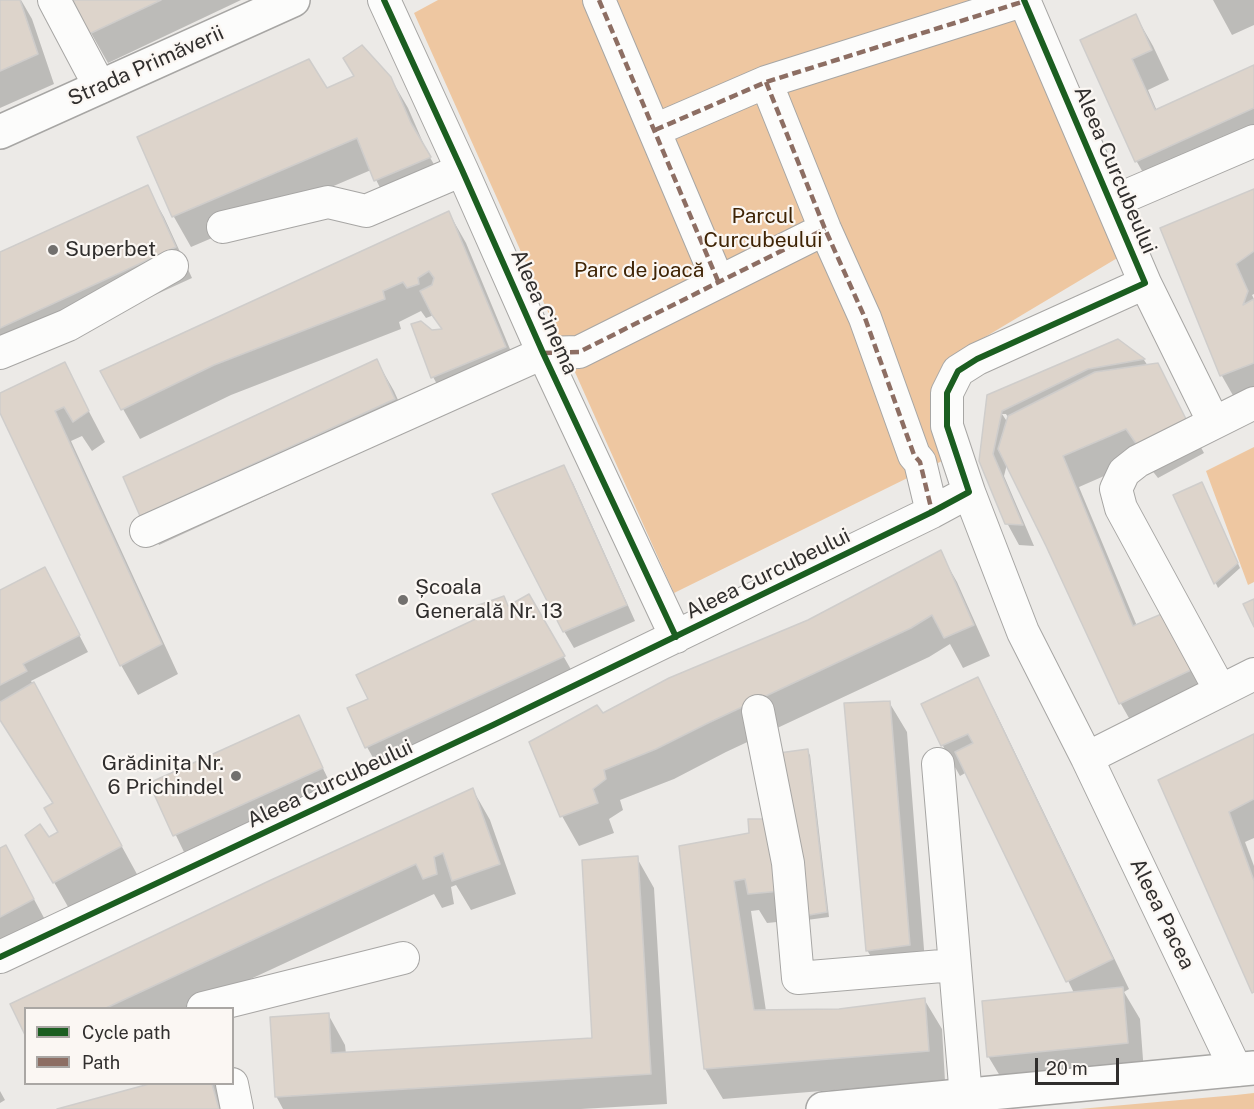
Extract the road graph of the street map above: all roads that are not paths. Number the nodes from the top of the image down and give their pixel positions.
1 (54, 0) edge
2 (293, 0) edge
3 (384, 0) edge
4 (599, 0) edge
5 (1025, 0) edge
6 (766, 82) junction
7 (100, 87) junction
8 (655, 130) junction
9 (0, 132) edge
10 (1254, 141) edge
11 (462, 170) junction
12 (1112, 202) junction
13 (223, 227) dead end
14 (825, 229) junction
15 (172, 266) dead end
16 (718, 280) junction
17 (1145, 283) junction
18 (0, 353) edge
19 (543, 353) junction
20 (1254, 403) edge
21 (1214, 423) junction
22 (969, 492) junction
23 (932, 512) junction
24 (146, 531) dead end
25 (676, 637) junction
26 (1254, 674) edge
27 (1220, 690) junction
28 (758, 711) dead end
29 (1087, 758) junction
30 (938, 764) dead end
31 (0, 957) edge
32 (403, 958) dead end
33 (954, 965) junction
34 (212, 1007) edge
35 (1245, 1069) edge
36 (232, 1085) edge
37 (966, 1097) junction
38 (237, 1109) edge
39 (823, 1109) edge

1 - 7 street
2 - 7 main road, Strada Primăverii
3 - 11 street, Aleea Cinema
4 - 8 street
5 - 6 street
5 - 12 street, Aleea Curcubeului
6 - 8 street
6 - 14 street
7 - 9 main road, Strada Primăverii
8 - 16 street
10 - 12 street, Aleea Curcubeului
11 - 13 street
11 - 19 street, Aleea Cinema
12 - 17 street, Aleea Curcubeului
14 - 16 street
14 - 23 street
15 - 18 street
16 - 19 street
17 - 21 street
17 - 22 street, Aleea Curcubeului
19 - 24 street, Aleea Cinema
19 - 25 street, Aleea Cinema
20 - 21 street
21 - 27 street
22 - 23 street, Aleea Curcubeului
22 - 29 street, Aleea Pacea
23 - 25 street, Aleea Curcubeului
25 - 31 street, Aleea Curcubeului
26 - 27 street
27 - 29 street
28 - 33 street
29 - 35 street, Aleea Pacea
30 - 33 street
32 - 34 street
33 - 37 street
35 - 37 main road
36 - 38 street
37 - 39 main road

